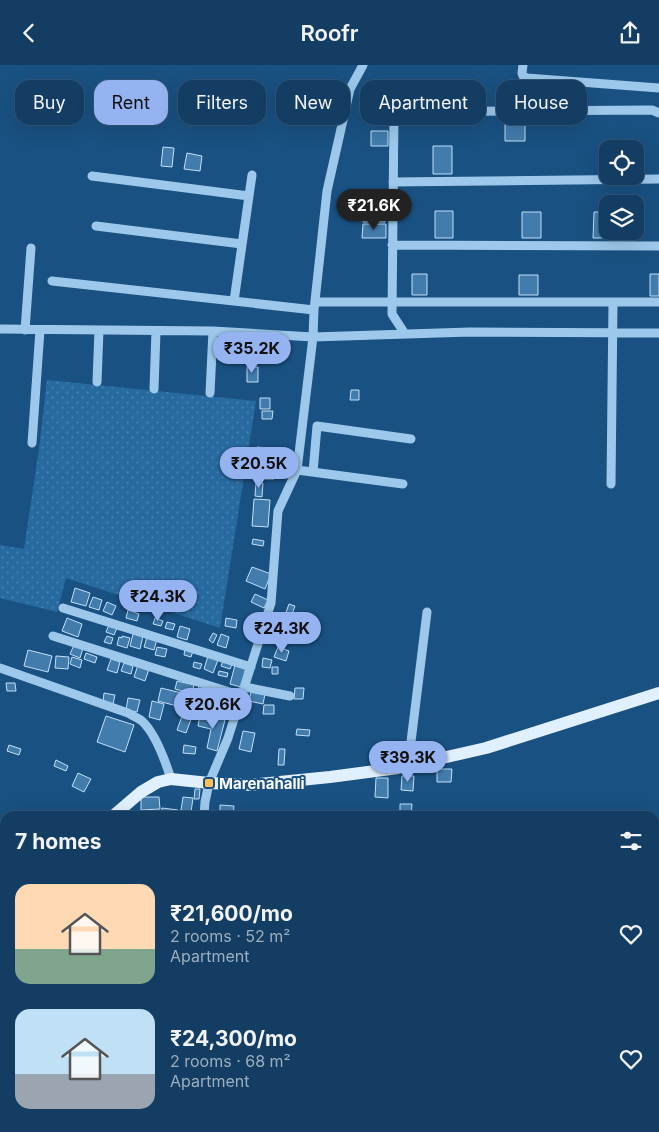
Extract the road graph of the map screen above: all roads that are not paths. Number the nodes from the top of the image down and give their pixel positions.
1 (363, 65) edge
2 (523, 65) edge
3 (659, 88) edge
4 (659, 113) edge
5 (252, 175) dead end
6 (92, 176) dead end
7 (659, 179) edge
8 (393, 182) junction
9 (249, 196) junction
10 (96, 226) dead end
11 (242, 244) junction
12 (392, 245) junction
13 (659, 246) edge
14 (31, 248) dead end
15 (52, 281) dead end
16 (234, 301) junction
17 (392, 302) junction
18 (613, 302) junction
19 (659, 302) edge
20 (314, 306) junction
21 (0, 329) edge
22 (25, 329) junction
23 (40, 330) junction
24 (99, 330) junction
25 (156, 331) junction
26 (213, 331) junction
27 (613, 333) junction
28 (659, 333) edge
29 (405, 334) junction
30 (313, 337) junction
31 (97, 382) dead end
32 (154, 389) dead end
33 (210, 393) dead end
34 (411, 439) dead end
35 (32, 443) dead end
36 (297, 470) junction
37 (313, 473) junction
38 (403, 484) dead end
39 (611, 484) dead end
40 (63, 608) dead end
41 (427, 612) dead end
42 (53, 636) dead end
43 (251, 667) junction
44 (0, 668) edge
45 (243, 691) junction
46 (659, 693) edge
47 (290, 696) dead end
48 (408, 766) junction
49 (171, 779) junction
50 (210, 783) junction
51 (119, 811) edge
52 (204, 811) edge

1 - 20 street
2 - 3 street
4 - 8 street
5 - 9 street
6 - 9 street
7 - 8 street
8 - 12 street
9 - 11 street
10 - 11 street
11 - 16 street
12 - 13 street
12 - 17 street
14 - 22 street
15 - 16 street
16 - 20 street
17 - 18 street
17 - 20 street
17 - 29 street
18 - 19 street
18 - 27 street
20 - 30 street
21 - 22 street
22 - 23 street
23 - 24 street
23 - 35 street
24 - 25 street
24 - 31 street
25 - 26 street
25 - 32 street
26 - 30 street
26 - 33 street
27 - 28 street
27 - 29 street
27 - 39 street
29 - 30 street
30 - 36 street
34 - 37 street
36 - 37 street
36 - 43 street
37 - 38 street
40 - 43 street
41 - 48 street
42 - 45 street
43 - 45 street
44 - 49 street
45 - 47 street
45 - 50 street
46 - 48 main road
48 - 50 main road
49 - 50 main road
49 - 51 main road
50 - 52 street

